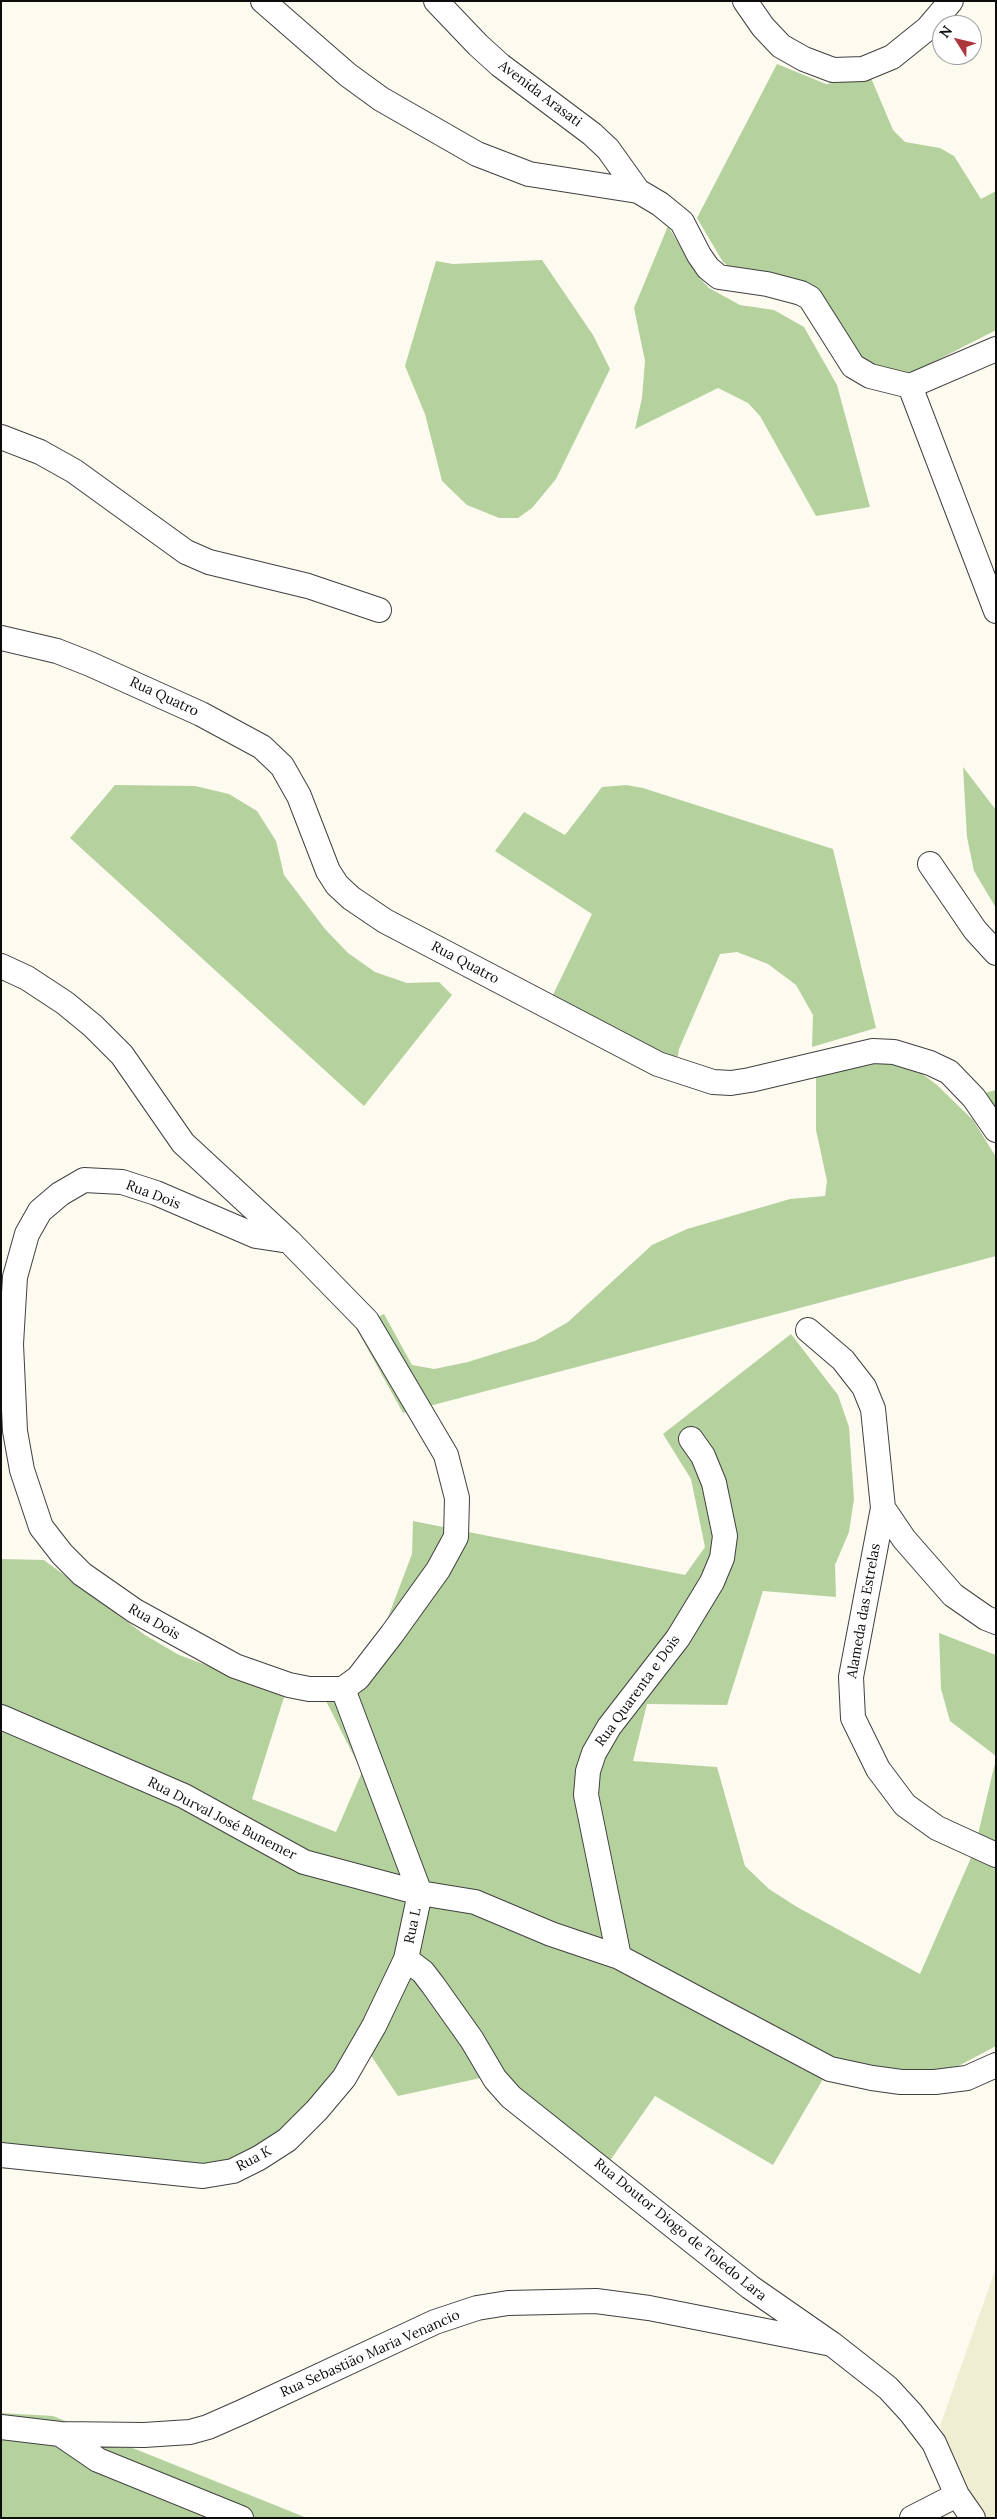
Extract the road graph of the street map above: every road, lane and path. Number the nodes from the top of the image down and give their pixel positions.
1 (264, 1) edge
2 (436, 1) edge
3 (745, 1) edge
4 (951, 1) edge
5 (638, 192) junction
6 (996, 349) edge
7 (910, 386) junction
8 (1, 437) edge
9 (379, 610) dead end
10 (996, 610) edge
11 (1, 638) edge
12 (930, 864) dead end
13 (996, 953) edge
14 (1, 966) edge
15 (996, 1130) edge
16 (289, 1241) junction
17 (808, 1330) dead end
18 (691, 1439) dead end
19 (883, 1508) junction
20 (996, 1622) edge
21 (343, 1689) junction
22 (1, 1717) edge
23 (996, 1855) edge
24 (420, 1893) junction
25 (619, 1957) junction
26 (406, 1958) junction
27 (996, 2065) edge
28 (1, 2155) edge
29 (832, 2344) junction
30 (1, 2427) edge
31 (60, 2434) junction
32 (957, 2495) junction
33 (241, 2518) edge
34 (912, 2518) edge
35 (973, 2518) edge

1 - 5 street
2 - 5 street, Avenida Arasati
3 - 4 street
5 - 7 street
6 - 7 street
7 - 10 street
8 - 9 street
11 - 15 street, Rua Quatro
12 - 13 street
14 - 16 street
16 - 21 street
16 - 21 street, Rua Dois
17 - 19 street
18 - 25 street, Rua Quarenta e Dois
19 - 20 street
19 - 23 street, Alameda das Estrelas
21 - 24 street
22 - 24 street, Rua Durval José Bunemer
24 - 25 street
24 - 26 street, Rua L
25 - 27 street
26 - 28 street, Rua K
26 - 29 street, Rua Doutor Diogo de Toledo Lara
29 - 31 street, Rua Sebastião Maria Venancio
29 - 32 street, Rua Doutor Diogo de Toledo Lara
30 - 31 street, Rua Sebastião Maria Venancio
31 - 33 street
32 - 34 street
32 - 35 street, Rua Doutor Diogo de Toledo Lara

